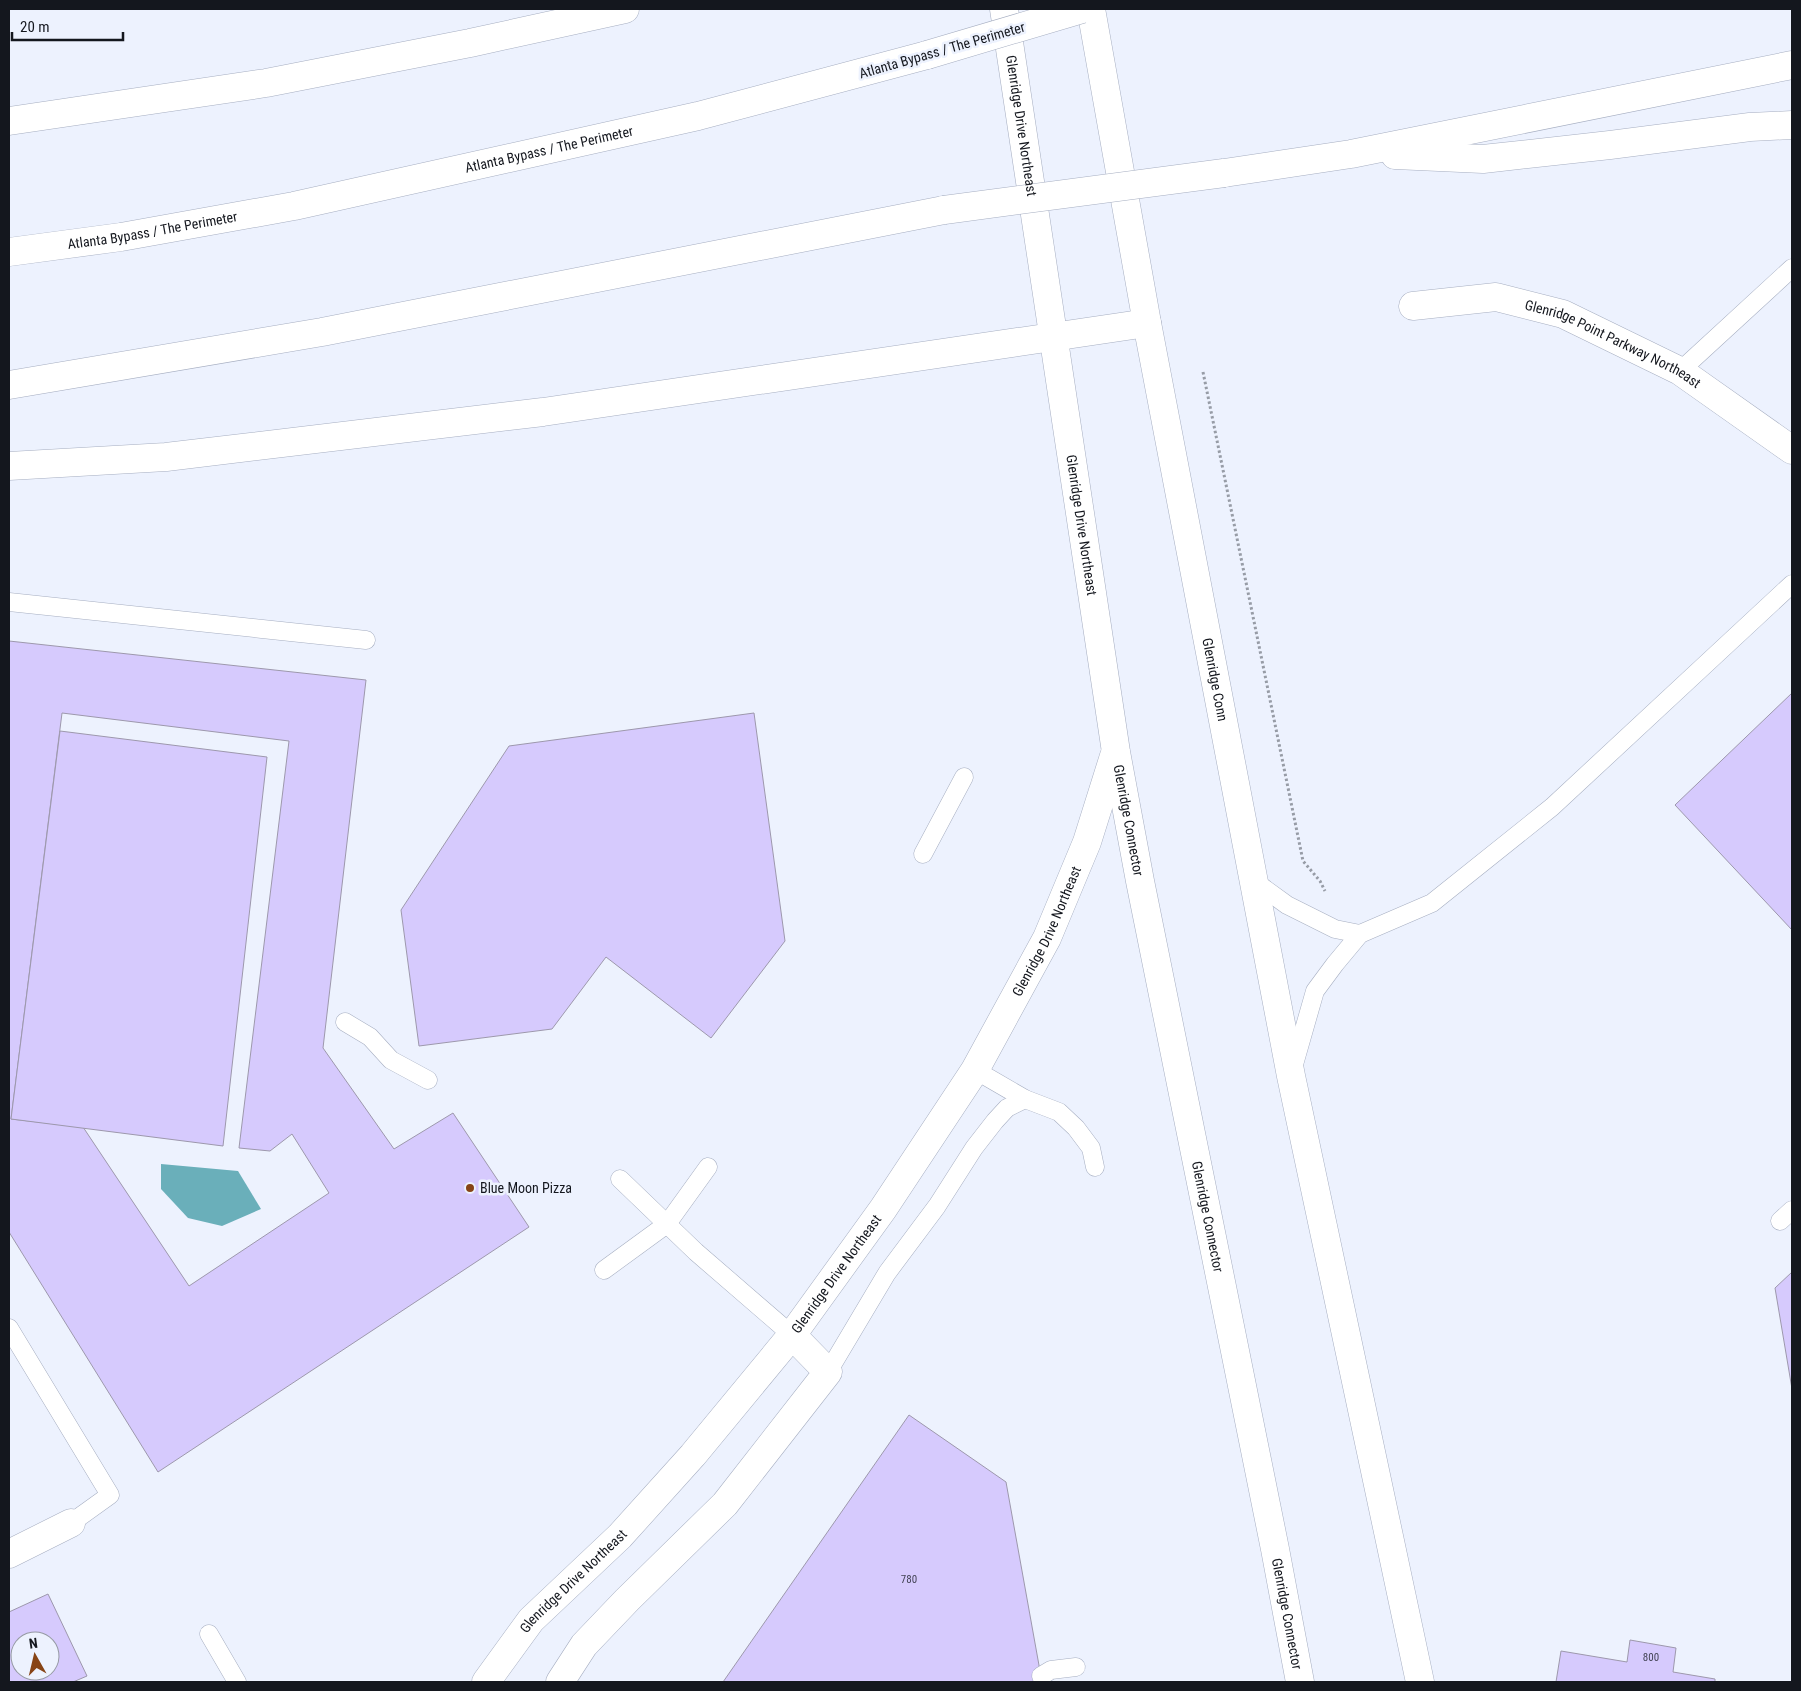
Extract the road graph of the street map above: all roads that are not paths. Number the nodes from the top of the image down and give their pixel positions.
1 (625, 9) edge
2 (1004, 9) edge
3 (1082, 9) edge
4 (1091, 9) edge
5 (1792, 65) edge
6 (9, 121) edge
7 (1792, 125) edge
8 (1351, 154) junction
9 (9, 252) edge
10 (1792, 268) edge
11 (1413, 306) dead end
12 (1147, 324) junction
13 (1054, 338) junction
14 (1680, 372) junction
15 (9, 385) edge
16 (1792, 450) edge
17 (9, 466) edge
18 (1792, 584) edge
19 (9, 602) edge
20 (366, 640) dead end
21 (1116, 752) junction
22 (964, 777) dead end
23 (923, 854) dead end
24 (1254, 881) junction
25 (1360, 934) junction
26 (345, 1022) dead end
27 (976, 1070) junction
28 (1291, 1076) junction
29 (428, 1080) dead end
30 (1025, 1100) junction
31 (708, 1167) dead end
32 (1095, 1167) dead end
33 (620, 1179) dead end
34 (666, 1224) junction
35 (604, 1270) dead end
36 (9, 1328) edge
37 (792, 1334) junction
38 (828, 1372) junction
39 (71, 1523) joint
40 (9, 1554) edge
41 (208, 1634) dead end
42 (1076, 1667) dead end
43 (1041, 1676) dead end
44 (238, 1682) edge
45 (486, 1682) edge
46 (560, 1682) edge
47 (1300, 1682) edge
48 (1420, 1682) edge

1 - 6 main road
2 - 13 main road, Glenridge Drive Northeast
3 - 9 main road, Atlanta Bypass / The Perimeter, bridge
4 - 12 main road
5 - 8 main road
7 - 8 main road
8 - 15 main road, bridge
10 - 14 lane
11 - 14 main road, Glenridge Point Parkway Northeast
12 - 13 main road
12 - 24 main road, Glenridge Conn
13 - 17 main road
13 - 21 main road, Glenridge Drive Northeast
14 - 16 main road, Glenridge Point Parkway Northeast
18 - 25 lane
19 - 20 lane
21 - 27 main road, Glenridge Drive Northeast
21 - 47 main road, Glenridge Connector
22 - 23 lane
24 - 25 lane
24 - 28 main road
25 - 28 lane
26 - 29 lane
27 - 30 lane
27 - 37 main road, Glenridge Drive Northeast
28 - 48 main road
30 - 32 lane
30 - 38 lane
31 - 34 lane
33 - 34 lane
34 - 35 lane
34 - 37 lane
36 - 39 lane
37 - 38 main road
37 - 45 main road, Glenridge Drive Northeast
38 - 46 main road
39 - 40 main road
41 - 44 lane
42 - 43 lane

